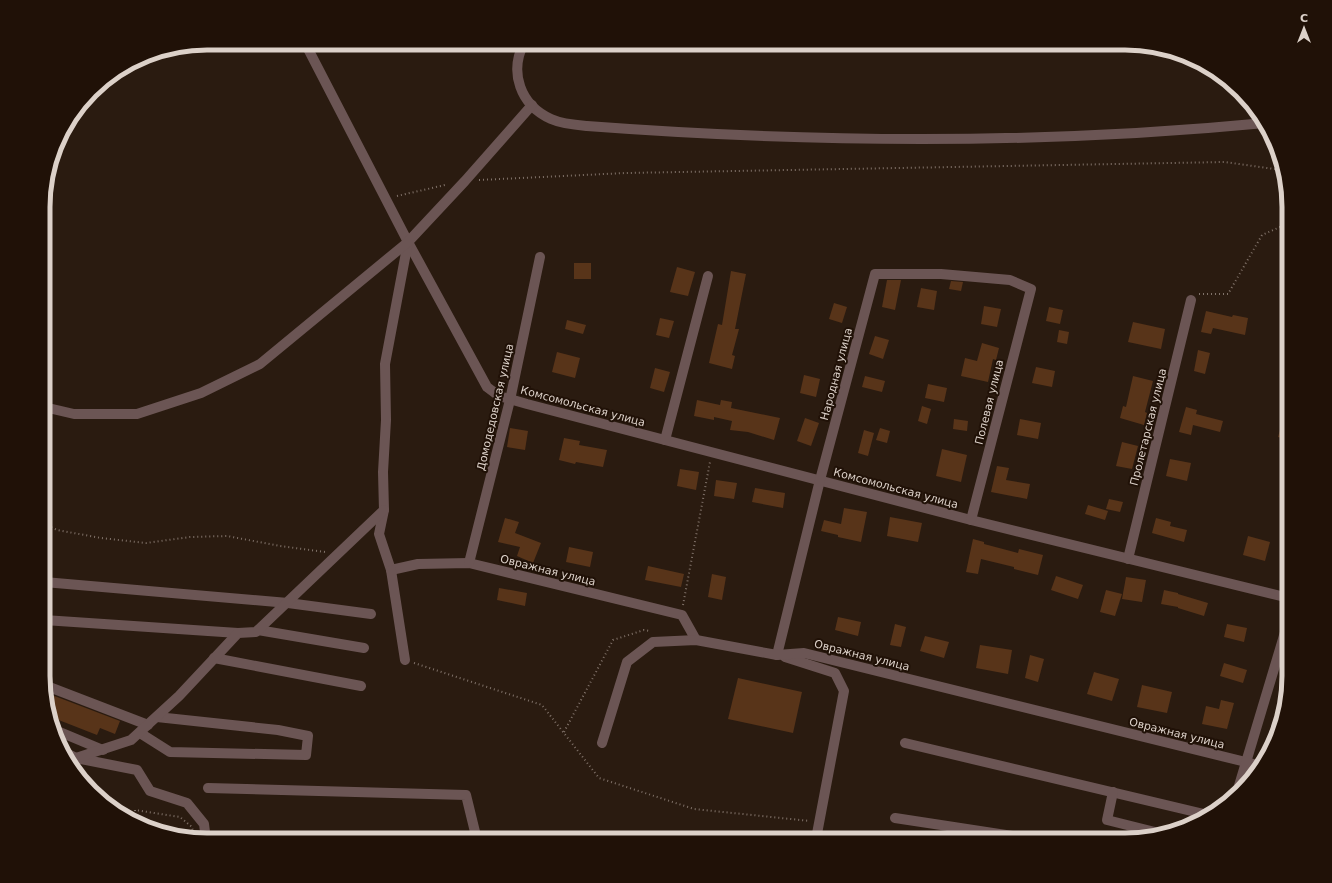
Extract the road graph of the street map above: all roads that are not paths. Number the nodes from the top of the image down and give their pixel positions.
1 (309, 50) edge
2 (521, 50) edge
3 (532, 105) junction
4 (1258, 123) edge
5 (408, 242) junction
6 (540, 257) dead end
7 (875, 274) joint
8 (708, 276) dead end
9 (1191, 300) road end
10 (510, 400) junction
11 (50, 408) edge
12 (665, 440) junction
13 (820, 480) junction
14 (384, 510) junction
15 (972, 520) junction
16 (1128, 559) junction
17 (469, 562) junction
18 (391, 570) junction
19 (50, 583) edge
20 (1282, 596) edge
21 (288, 603) junction
22 (371, 614) dead end
23 (50, 620) edge
24 (258, 630) junction
25 (238, 633) junction
26 (696, 640) junction
27 (1282, 642) edge
28 (364, 648) dead end
29 (777, 655) junction
30 (214, 658) junction
31 (405, 660) road end
32 (360, 686) dead end
33 (50, 687) edge
34 (157, 717) junction
35 (148, 725) junction
36 (60, 732) edge
37 (140, 733) junction
38 (602, 743) dead end
39 (905, 743) dead end
40 (102, 750) junction
41 (73, 760) edge
42 (74, 760) edge
43 (1246, 762) junction
44 (1255, 764) edge
45 (1240, 783) edge
46 (208, 788) dead end
47 (1113, 792) junction
48 (1201, 813) edge
49 (895, 818) dead end
50 (1151, 831) edge
51 (205, 833) edge
52 (475, 833) edge
53 (817, 833) edge
54 (994, 833) edge

1 - 5 street
2 - 3 street
3 - 4 street
3 - 5 street
5 - 10 street, Комсомольская улица
5 - 11 street
5 - 14 street
6 - 10 street, Домодедовская улица
7 - 13 street, Народная улица
7 - 15 street, Полевая улица
8 - 12 street
9 - 16 street, Пролетарская улица
10 - 12 street, Комсомольская улица
10 - 17 street, Домодедовская улица
12 - 13 street, Комсомольская улица
13 - 15 street, Комсомольская улица
13 - 29 street, Народная улица
14 - 18 street
14 - 21 street
15 - 16 street, Комсомольская улица
16 - 20 street, Комсомольская улица
17 - 18 street, Овражная улица
17 - 26 street, Овражная улица
18 - 31 street
19 - 21 street
21 - 22 street
21 - 24 street
23 - 25 street
24 - 25 street
24 - 28 street
25 - 30 street
26 - 29 street, Овражная улица
26 - 38 street, Овражная улица
27 - 43 street
29 - 43 street, Овражная улица
29 - 53 street
30 - 32 street
30 - 34 street
33 - 35 street
34 - 35 street
34 - 37 street
35 - 37 street
36 - 40 street
37 - 40 street
39 - 47 street
40 - 41 street
42 - 51 street
43 - 44 street, Овражная улица
43 - 45 street
46 - 52 street
47 - 48 street
47 - 50 street
49 - 54 street

